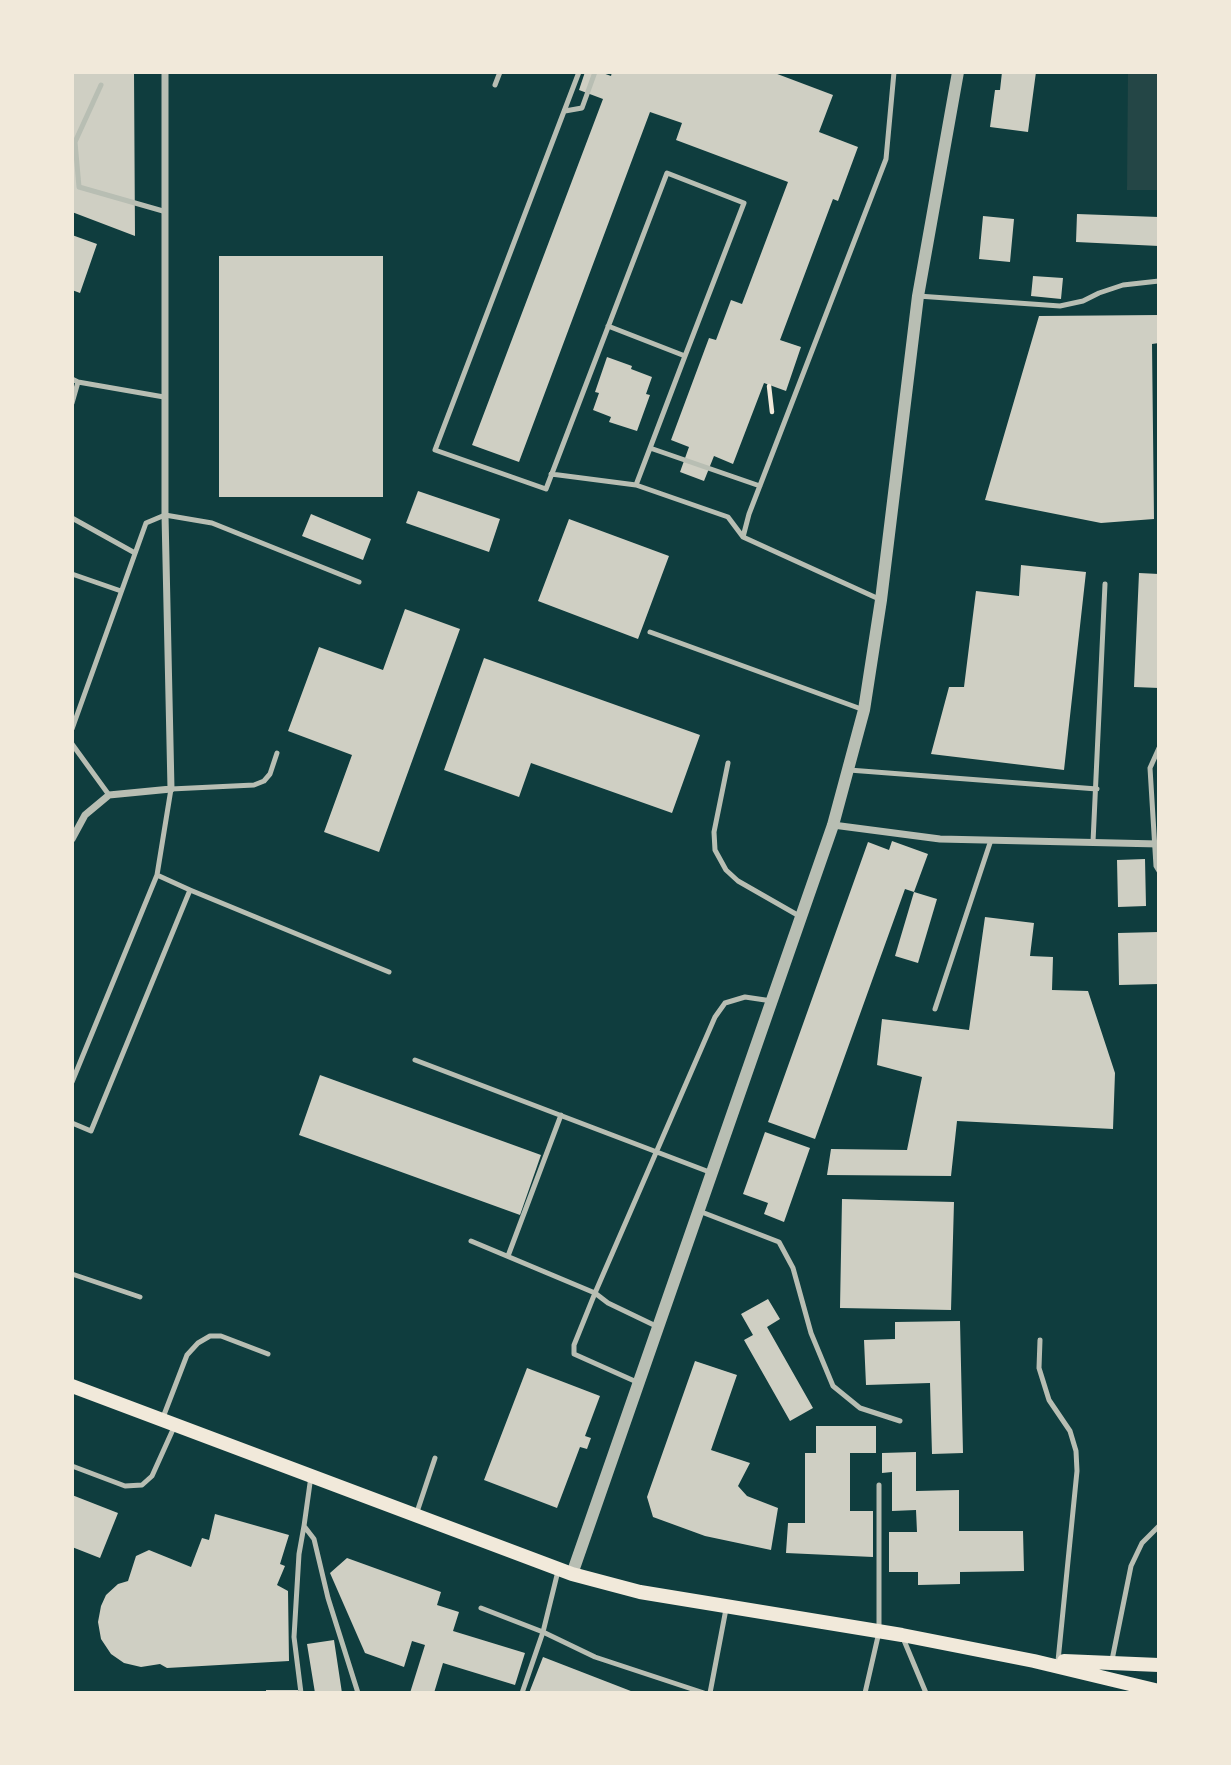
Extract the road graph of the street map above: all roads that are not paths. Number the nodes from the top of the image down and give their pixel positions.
1 (165, 72) edge
2 (500, 72) edge
3 (579, 72) edge
4 (595, 72) edge
5 (894, 72) edge
6 (958, 72) edge
7 (101, 85) dead end
8 (495, 85) dead end
9 (565, 111) junction
10 (163, 211) junction
11 (1159, 281) edge
12 (918, 296) junction
13 (608, 326) junction
14 (685, 356) junction
15 (75, 381) edge
16 (164, 397) junction
17 (72, 403) edge
18 (650, 448) junction
19 (551, 474) junction
20 (636, 485) junction
21 (760, 486) junction
22 (164, 515) junction
23 (72, 518) edge
24 (743, 537) junction
25 (135, 554) junction
26 (72, 574) edge
27 (359, 582) dead end
28 (1105, 584) dead end
29 (121, 591) junction
30 (881, 600) junction
31 (650, 632) dead end
32 (864, 710) junction
33 (72, 729) edge
34 (72, 744) edge
35 (1159, 748) edge
36 (277, 753) dead end
37 (728, 762) dead end
38 (848, 770) junction
39 (171, 789) junction
40 (1097, 789) junction
41 (109, 795) junction
42 (833, 825) junction
43 (72, 839) edge
44 (991, 840) junction
45 (1093, 842) junction
46 (1157, 844) edge
47 (1159, 871) edge
48 (157, 875) junction
49 (190, 890) junction
50 (801, 917) junction
51 (389, 972) dead end
52 (772, 1001) junction
53 (935, 1009) dead end
54 (415, 1060) dead end
55 (72, 1082) edge
56 (561, 1115) junction
57 (72, 1122) edge
58 (656, 1152) junction
59 (712, 1173) junction
60 (699, 1211) junction
61 (471, 1241) dead end
62 (508, 1256) junction
63 (72, 1274) edge
64 (595, 1293) junction
65 (140, 1297) dead end
66 (658, 1327) junction
67 (1040, 1340) dead end
68 (268, 1354) dead end
69 (639, 1383) junction
70 (72, 1386) edge
71 (900, 1421) dead end
72 (169, 1422) junction
73 (435, 1458) dead end
74 (72, 1466) edge
75 (311, 1476) junction
76 (880, 1485) dead end
77 (416, 1515) junction
78 (304, 1526) junction
79 (1159, 1526) edge
80 (565, 1571) junction
81 (727, 1606) junction
82 (481, 1608) dead end
83 (542, 1632) junction
84 (879, 1632) junction
85 (902, 1635) junction
86 (1034, 1661) junction
87 (1059, 1661) junction
88 (1111, 1663) junction
89 (1159, 1665) edge
90 (1159, 1691) edge
91 (301, 1693) edge
92 (358, 1693) edge
93 (522, 1693) edge
94 (704, 1693) edge
95 (710, 1693) edge
96 (864, 1693) edge
97 (926, 1693) edge

1 - 10 street
2 - 8 lane
3 - 9 lane
4 - 9 lane
5 - 21 lane
6 - 12 street
7 - 10 lane
9 - 19 lane
10 - 16 street
11 - 12 lane
12 - 30 street
13 - 14 lane
13 - 14 lane
13 - 19 lane
14 - 18 lane
15 - 16 lane
15 - 17 lane
16 - 22 street
18 - 20 lane
18 - 21 lane
19 - 20 lane
20 - 24 lane
21 - 24 lane
22 - 25 lane
22 - 27 lane
22 - 39 street
23 - 25 lane
24 - 30 lane
25 - 29 lane
26 - 29 lane
28 - 40 lane
29 - 33 lane
30 - 32 street
31 - 32 lane
32 - 38 street
34 - 41 lane
35 - 46 lane
36 - 39 lane
37 - 50 lane
38 - 40 lane
38 - 42 street
39 - 41 street
39 - 48 lane
40 - 45 lane
41 - 43 street
42 - 44 street
42 - 50 street
44 - 45 street
44 - 53 lane
45 - 46 street
46 - 47 lane
48 - 49 lane
48 - 55 lane
49 - 51 lane
49 - 57 lane
50 - 52 street
52 - 58 lane
52 - 59 street
54 - 56 lane
56 - 58 lane
56 - 62 lane
58 - 59 lane
58 - 64 lane
59 - 60 street
60 - 66 street
60 - 71 lane
61 - 62 lane
62 - 64 lane
63 - 65 lane
64 - 66 lane
64 - 69 lane
66 - 69 street
67 - 87 lane
68 - 72 lane
69 - 80 street
70 - 72 main road
72 - 74 lane
72 - 75 main road
73 - 77 lane
75 - 77 main road
75 - 78 lane
76 - 84 lane
77 - 80 main road
78 - 91 lane
78 - 92 lane
79 - 88 lane
80 - 81 main road
80 - 83 lane
81 - 84 main road
81 - 95 lane
82 - 83 lane
83 - 93 lane
83 - 94 lane
84 - 85 main road
84 - 96 lane
85 - 86 main road
85 - 97 lane
86 - 87 main road
86 - 90 main road
87 - 88 main road
88 - 89 main road

